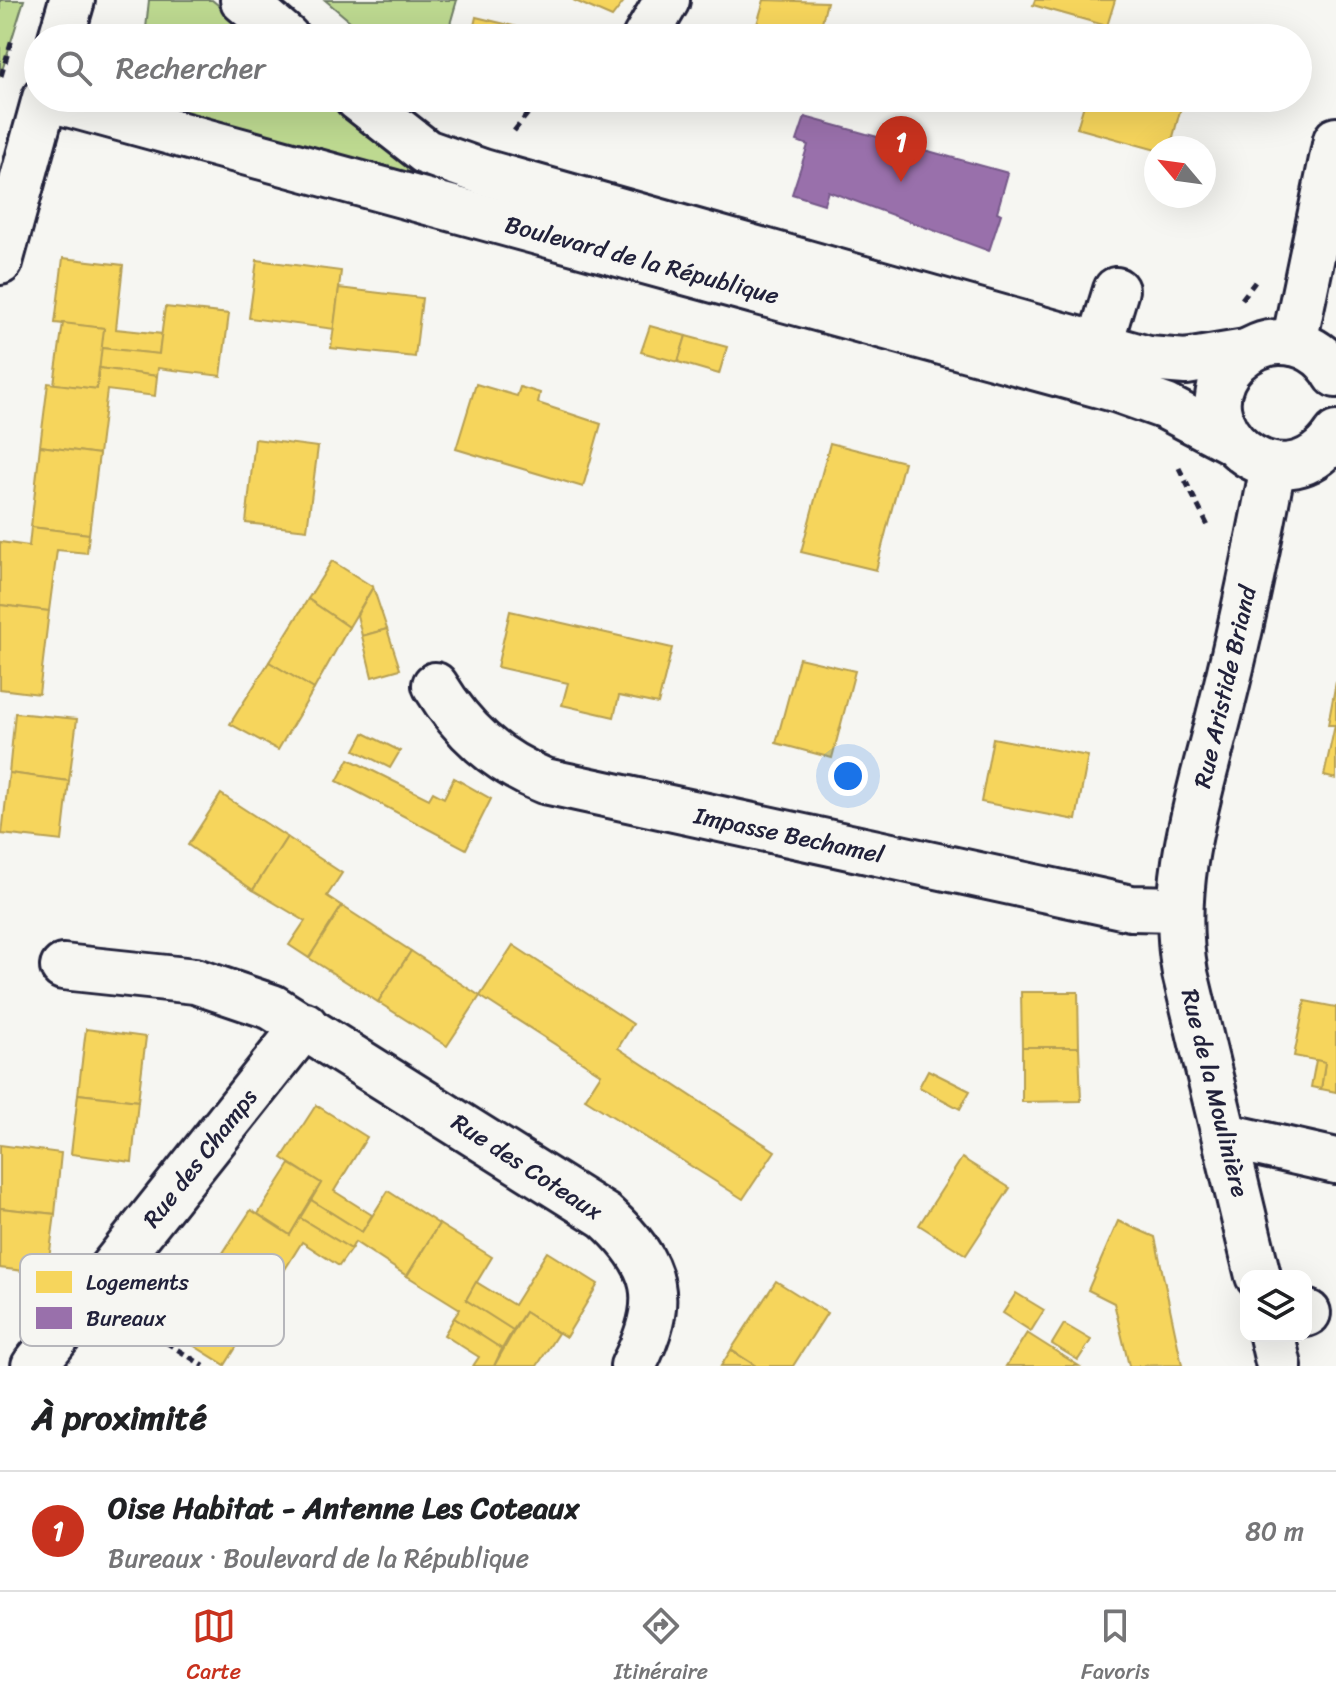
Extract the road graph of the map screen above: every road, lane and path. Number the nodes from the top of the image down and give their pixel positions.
1 (72, 0) edge
2 (243, 0) edge
3 (667, 0) edge
4 (65, 24) edge
5 (271, 24) edge
6 (653, 24) edge
7 (41, 112) edge
8 (96, 112) edge
9 (374, 112) edge
10 (1336, 140) edge
11 (0, 262) edge
12 (1116, 290) dead end
13 (1294, 343) junction
14 (1099, 346) junction
15 (1246, 352) junction
16 (1335, 372) edge
17 (1231, 441) junction
18 (1332, 443) edge
19 (1273, 466) junction
20 (435, 685) dead end
21 (1180, 909) junction
22 (63, 967) dead end
23 (305, 1025) junction
24 (1226, 1136) junction
25 (1336, 1161) edge
26 (123, 1254) edge
27 (1257, 1270) edge
28 (1273, 1342) edge
29 (50, 1346) edge
30 (172, 1346) edge
31 (34, 1366) edge
32 (204, 1366) edge
33 (633, 1366) edge
34 (1279, 1366) edge

1 - 4 street
2 - 5 street
3 - 6 street
7 - 11 street, Boulevard de la République
8 - 17 street, Boulevard de la République
9 - 14 street, Boulevard de la République
10 - 13 street
12 - 14 street
13 - 15 street, Boulevard de la République
13 - 16 street
14 - 15 street, Boulevard de la République
15 - 17 street
17 - 19 street, Boulevard de la République
18 - 19 street
19 - 21 street, Rue Aristide Briand
20 - 21 street, Impasse Bechamel
21 - 24 street, Rue de la Moulinière
22 - 23 street, Rue des Coteaux
23 - 26 street, Rue des Champs
23 - 33 street, Rue des Coteaux
24 - 25 street
24 - 27 street, Rue de la Moulinière
28 - 34 street
29 - 31 street, Rue des Champs
30 - 32 path

